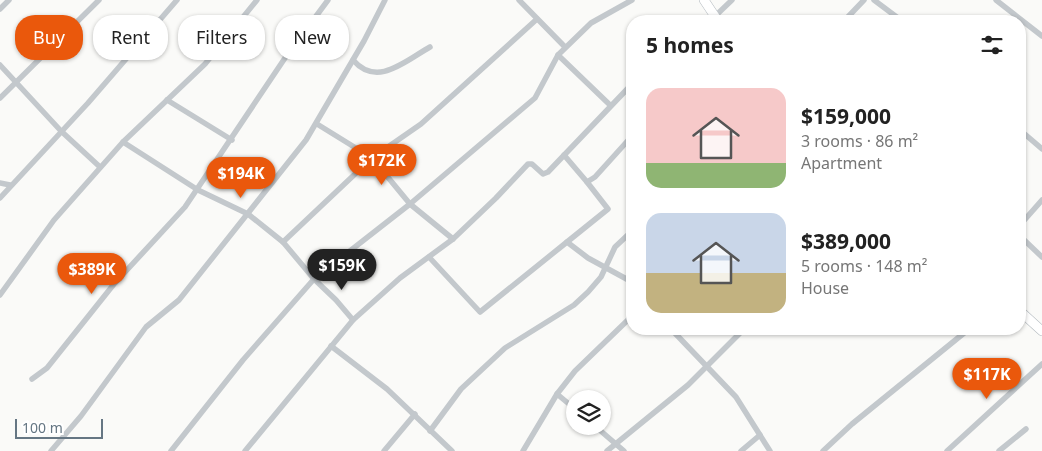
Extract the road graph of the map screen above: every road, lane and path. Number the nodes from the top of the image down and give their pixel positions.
1 (9, 0) edge
2 (99, 0) edge
3 (177, 0) edge
4 (257, 0) edge
5 (328, 0) edge
6 (385, 0) edge
7 (519, 0) edge
8 (632, 0) edge
9 (704, 0) edge
10 (732, 0) edge
11 (864, 0) edge
12 (874, 0) edge
13 (996, 0) edge
14 (622, 3) edge
15 (0, 10) edge
16 (712, 15) edge
17 (718, 15) edge
18 (850, 15) edge
19 (894, 15) edge
20 (1016, 15) edge
21 (537, 19) junction
22 (1026, 23) edge
23 (1042, 36) edge
24 (430, 47) dead end
25 (565, 47) junction
26 (558, 55) junction
27 (353, 60) junction
28 (0, 65) edge
29 (15, 84) junction
30 (626, 90) edge
31 (0, 98) edge
32 (168, 100) junction
33 (610, 105) junction
34 (317, 124) junction
35 (61, 131) junction
36 (1026, 135) edge
37 (232, 140) junction
38 (123, 142) junction
39 (626, 143) edge
40 (1042, 149) edge
41 (564, 155) junction
42 (372, 158) junction
43 (100, 167) junction
44 (586, 182) junction
45 (0, 183) edge
46 (10, 185) junction
47 (198, 190) junction
48 (0, 198) edge
49 (1042, 200) edge
50 (410, 204) junction
51 (248, 214) junction
52 (1026, 218) edge
53 (626, 237) edge
54 (453, 238) junction
55 (283, 242) junction
56 (567, 242) junction
57 (1026, 242) edge
58 (429, 257) junction
59 (1042, 257) edge
60 (605, 268) junction
61 (626, 278) edge
62 (314, 279) junction
63 (0, 295) edge
64 (1026, 316) edge
65 (353, 320) junction
66 (626, 322) edge
67 (1042, 331) edge
68 (676, 335) edge
69 (738, 335) edge
70 (962, 335) edge
71 (331, 346) junction
72 (707, 364) junction
73 (1042, 364) edge
74 (32, 379) dead end
75 (558, 394) junction
76 (566, 402) edge
77 (415, 414) junction
78 (1026, 429) dead end
79 (430, 432) junction
80 (606, 435) edge
81 (760, 435) junction
82 (615, 442) junction
83 (51, 451) edge
84 (171, 451) edge
85 (245, 451) edge
86 (384, 451) edge
87 (452, 451) edge
88 (523, 451) edge
89 (607, 451) edge
90 (624, 451) edge
91 (741, 451) edge
92 (770, 451) edge
93 (823, 451) edge
94 (946, 451) edge
95 (1000, 451) edge

1 - 15 street
2 - 29 street
3 - 35 street
4 - 32 street
5 - 37 street
6 - 27 street
7 - 21 street
8 - 14 street
9 - 16 main road
10 - 17 street
11 - 18 street
12 - 19 street
13 - 20 street
14 - 25 street
21 - 25 street
21 - 42 street
22 - 23 street
24 - 27 street
25 - 26 street
26 - 33 street
26 - 50 street
27 - 34 street
28 - 29 street
29 - 31 street
29 - 35 street
30 - 33 street
32 - 37 street
32 - 38 street
33 - 41 street
34 - 42 street
34 - 51 street
35 - 43 street
35 - 46 street
36 - 40 street
37 - 47 street
38 - 43 street
38 - 47 street
39 - 44 street
41 - 44 street
41 - 54 street
42 - 50 street
42 - 55 street
43 - 63 street
44 - 56 street
45 - 46 street
46 - 48 street
47 - 51 street
47 - 74 street
49 - 52 street
50 - 54 street
50 - 62 street
51 - 55 street
51 - 83 street
53 - 60 street
54 - 58 street
55 - 62 street
56 - 58 street
56 - 60 street
57 - 59 street
58 - 65 street
60 - 61 street
60 - 79 street
62 - 65 street
62 - 84 street
64 - 67 main road
65 - 71 street
66 - 75 street
68 - 72 street
69 - 72 street
70 - 93 street
71 - 77 street
71 - 85 street
72 - 81 street
72 - 82 street
73 - 94 street
75 - 76 street
75 - 88 street
77 - 79 street
77 - 86 street
78 - 95 street
79 - 87 street
80 - 82 street
81 - 91 street
81 - 92 street
82 - 89 street
82 - 90 street

